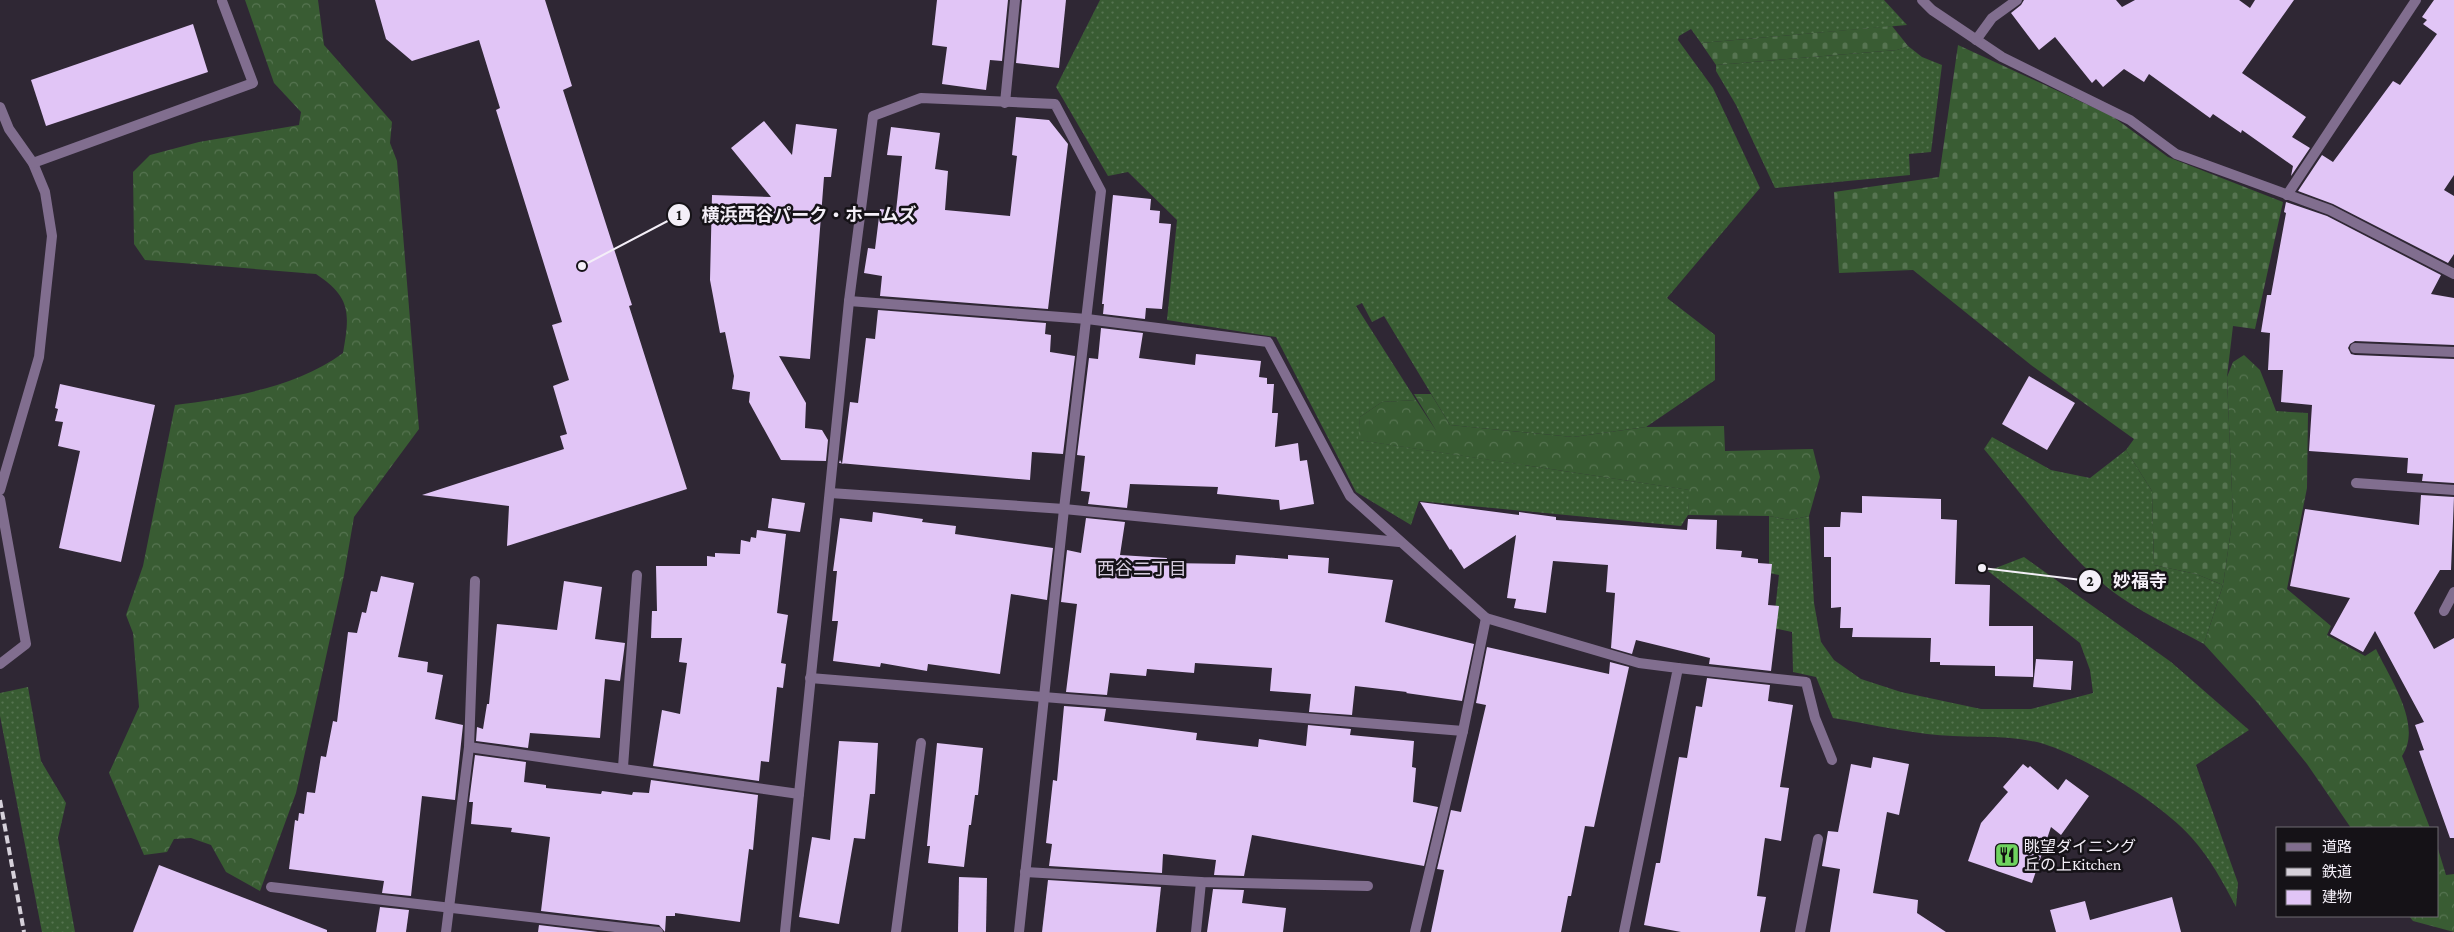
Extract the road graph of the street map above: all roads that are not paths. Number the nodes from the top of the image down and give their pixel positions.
1 (1015, 0) edge
2 (1922, 0) edge
3 (2017, 0) edge
4 (2416, 0) edge
5 (222, 1) edge
6 (1976, 40) junction
7 (1005, 103) junction
8 (0, 107) edge
9 (34, 163) junction
10 (2287, 195) junction
11 (2454, 274) edge
12 (849, 301) junction
13 (1087, 319) junction
14 (2355, 348) dead end
15 (2454, 352) edge
16 (2356, 483) dead end
17 (0, 490) edge
18 (2454, 490) edge
19 (830, 493) junction
20 (0, 499) edge
21 (1064, 509) junction
22 (1399, 542) junction
23 (637, 575) dead end
24 (475, 581) dead end
25 (2454, 592) edge
26 (2444, 611) dead end
27 (1486, 618) junction
28 (0, 664) edge
29 (1678, 668) junction
30 (810, 678) junction
31 (1045, 697) junction
32 (1463, 731) junction
33 (921, 743) dead end
34 (469, 747) junction
35 (1832, 760) dead end
36 (623, 767) junction
37 (799, 794) junction
38 (1818, 838) dead end
39 (1024, 872) junction
40 (1201, 882) junction
41 (1368, 886) dead end
42 (271, 887) dead end
43 (449, 909) junction
44 (446, 932) edge
45 (658, 932) edge
46 (785, 932) edge
47 (896, 932) edge
48 (1019, 932) edge
49 (1196, 932) edge
50 (1415, 932) edge
51 (1624, 932) edge
52 (1800, 932) edge

1 - 7 street
2 - 6 street
3 - 6 street
4 - 10 street
5 - 9 street
6 - 10 street
7 - 12 street
7 - 13 street
8 - 9 street
9 - 17 street
10 - 11 street
12 - 13 street
12 - 19 street
13 - 21 street
13 - 22 street
14 - 15 street
16 - 18 street
19 - 21 street
19 - 30 street
20 - 28 street
21 - 22 street
21 - 31 street
22 - 27 street
23 - 36 street
24 - 34 street
25 - 26 street
27 - 29 street
27 - 32 street
29 - 35 street
29 - 51 street
30 - 31 street
30 - 37 street
31 - 32 street
31 - 39 street
32 - 50 street
33 - 47 street
34 - 36 street
34 - 43 street
36 - 37 street
37 - 46 street
38 - 52 street
39 - 40 street
39 - 48 street
40 - 41 street
40 - 49 street
42 - 43 street
43 - 44 street
43 - 45 street

